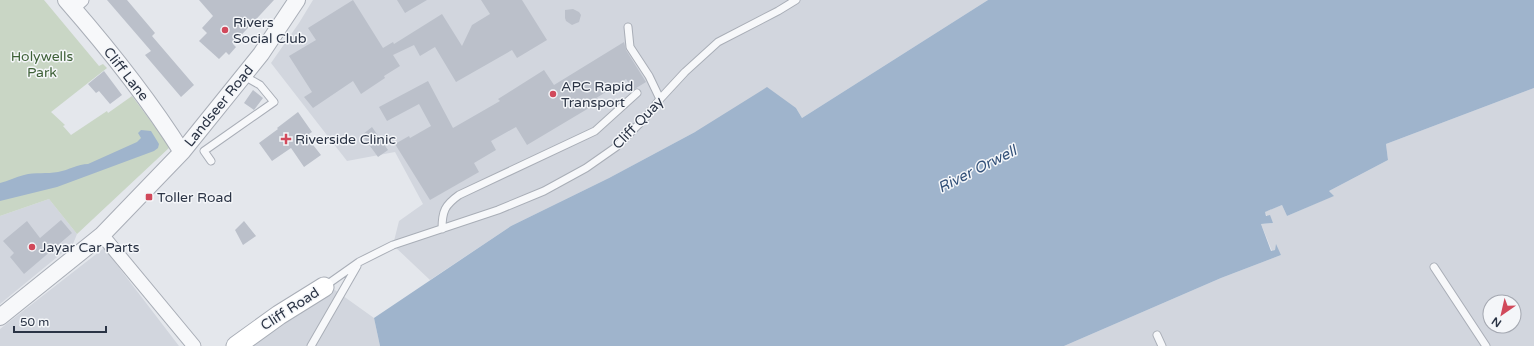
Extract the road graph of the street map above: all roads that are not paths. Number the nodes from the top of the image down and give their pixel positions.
1 (296, 0) edge
2 (796, 0) edge
3 (74, 3) edge
4 (628, 27) dead end
5 (244, 76) junction
6 (637, 93) dead end
7 (660, 99) junction
8 (182, 152) junction
9 (211, 161) dead end
10 (442, 229) junction
11 (102, 235) junction
12 (359, 262) junction
13 (1434, 267) dead end
14 (324, 287) joint
15 (0, 317) edge
16 (1157, 335) dead end
17 (194, 346) edge
18 (236, 346) edge
19 (311, 346) edge
20 (1162, 346) edge
21 (1486, 346) edge

1 - 5 street, Landseer Road
2 - 7 lane, Cliff Quay
3 - 8 street, Cliff Lane
4 - 7 lane
5 - 8 street, Landseer Road
5 - 9 lane
6 - 10 lane, Cliff Quay
7 - 10 lane, Cliff Quay
8 - 11 street, Landseer Road
10 - 12 lane, Cliff Quay
11 - 15 street, Landseer Road
11 - 17 street
12 - 14 lane, Cliff Quay
12 - 19 lane
13 - 21 lane
14 - 18 main road, Cliff Road
16 - 20 lane

